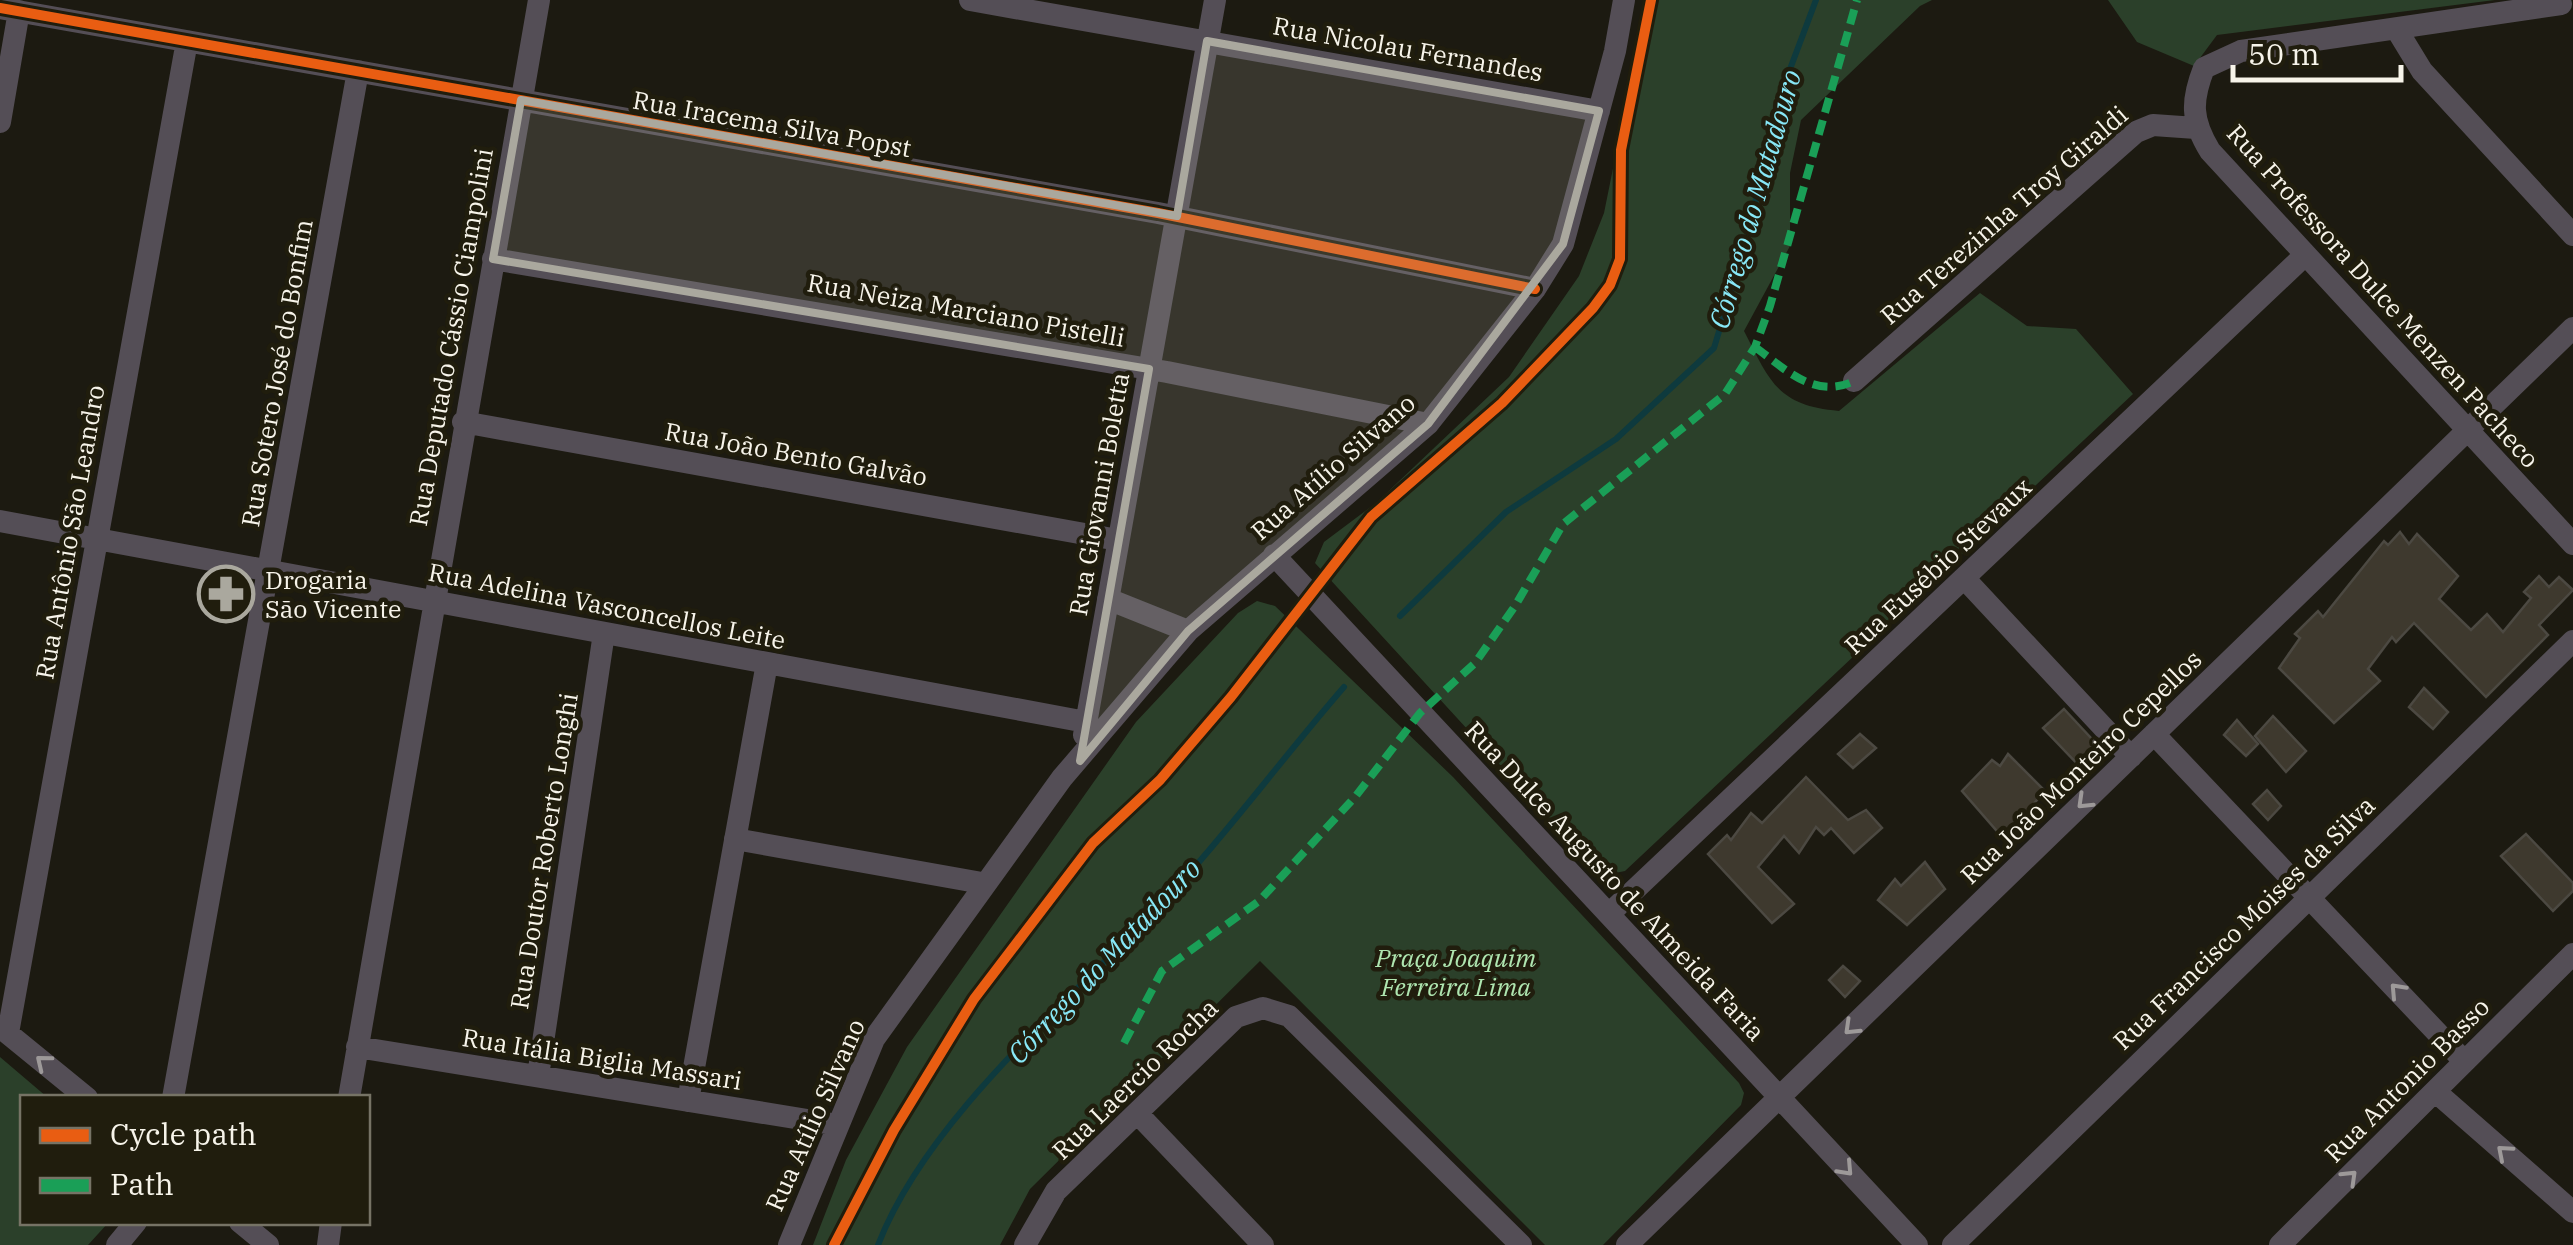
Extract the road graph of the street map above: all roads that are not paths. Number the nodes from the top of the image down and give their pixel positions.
1 (539, 0) edge
2 (970, 0) edge
3 (1215, 0) edge
4 (1624, 0) edge
5 (2561, 4) dead end
6 (10, 10) edge
7 (2397, 30) junction
8 (187, 41) junction
9 (1207, 41) junction
10 (358, 71) junction
11 (521, 100) junction
12 (1600, 111) junction
13 (0, 122) edge
14 (2196, 128) junction
15 (1177, 216) junction
16 (2573, 235) edge
17 (2304, 256) junction
18 (493, 259) junction
19 (1535, 289) junction
20 (2573, 328) edge
21 (1149, 369) junction
22 (1854, 381) dead end
23 (464, 422) junction
24 (1428, 424) junction
25 (2468, 430) junction
26 (0, 521) edge
27 (96, 539) junction
28 (1118, 540) junction
29 (2573, 544) edge
30 (1274, 554) junction
31 (271, 571) junction
32 (1964, 578) junction
33 (1108, 599) junction
34 (432, 602) junction
35 (1188, 631) junction
36 (604, 633) junction
37 (2573, 641) edge
38 (767, 663) junction
39 (1086, 722) junction
40 (2154, 734) junction
41 (2131, 756) junction
42 (1080, 761) junction
43 (735, 840) junction
44 (982, 883) junction
45 (2310, 898) junction
46 (1609, 914) junction
47 (2573, 954) edge
48 (4, 1030) edge
49 (356, 1047) junction
50 (2464, 1061) junction
51 (538, 1076) junction
52 (2436, 1092) junction
53 (83, 1095) edge
54 (174, 1095) edge
55 (349, 1095) edge
56 (1780, 1098) junction
57 (688, 1101) junction
58 (1138, 1112) junction
59 (838, 1125) junction
60 (2573, 1212) edge
61 (134, 1225) edge
62 (244, 1225) edge
63 (117, 1245) edge
64 (268, 1245) edge
65 (789, 1245) edge
66 (1024, 1245) edge
67 (1263, 1245) edge
68 (1521, 1245) edge
69 (1628, 1245) edge
70 (1917, 1245) edge
71 (1953, 1245) edge
72 (2280, 1245) edge

1 - 11 street, Rua Deputado Cássio Ciampolini
2 - 9 street, Rua Nicolau Fernandes
3 - 9 street, Rua Giovanni Boletta
4 - 12 street, Rua Atílio Silvano
5 - 7 street
6 - 8 street, Rua Iracema Silva Popst
6 - 13 street
7 - 14 street
7 - 16 street
8 - 10 street, Rua Iracema Silva Popst
8 - 27 street, Rua Antônio São Leandro
9 - 12 street, Rua Nicolau Fernandes
9 - 15 street, Rua Giovanni Boletta
10 - 11 street, Rua Iracema Silva Popst
10 - 31 street, Rua Sotero José do Bonfim
11 - 15 street, Rua Iracema Silva Popst
11 - 18 street, Rua Deputado Cássio Ciampolini
12 - 19 street, Rua Atílio Silvano
14 - 17 street, Rua Professora Dulce Menzen Pacheco
14 - 22 street, Rua Terezinha Troy Giraldi
15 - 19 street, Rua Iracema Silva Popst
15 - 21 street, Rua Giovanni Boletta
17 - 25 street, Rua Professora Dulce Menzen Pacheco
17 - 32 street, Rua Eusébio Stevaux
18 - 21 street, Rua Neiza Marciano Pistelli
18 - 23 street, Rua Deputado Cássio Ciampolini
19 - 24 street, Rua Atílio Silvano
20 - 25 street, Rua João Monteiro Cepellos
21 - 24 street, Rua Neiza Marciano Pistelli
21 - 28 street, Rua Giovanni Boletta
23 - 28 street, Rua João Bento Galvão
23 - 34 street, Rua Deputado Cássio Ciampolini
24 - 30 street, Rua Atílio Silvano
25 - 29 street, Rua Professora Dulce Menzen Pacheco
25 - 40 street, Rua João Monteiro Cepellos
26 - 27 street, Rua Adelina Vasconcellos Leite
27 - 31 street, Rua Adelina Vasconcellos Leite
27 - 48 street, Rua Antônio São Leandro
28 - 33 street, Rua Giovanni Boletta
30 - 35 street, Rua Atílio Silvano
30 - 46 street, Rua Dulce Augusto de Almeida Faria
31 - 34 street, Rua Adelina Vasconcellos Leite
31 - 54 street, Rua Sotero José do Bonfim
32 - 41 street
32 - 46 street, Rua Eusébio Stevaux
33 - 35 street
33 - 39 street, Rua Giovanni Boletta
34 - 36 street, Rua Adelina Vasconcellos Leite
34 - 49 street, Rua Deputado Cássio Ciampolini
35 - 42 street, Rua Atílio Silvano
36 - 38 street, Rua Adelina Vasconcellos Leite
36 - 51 street, Rua Doutor Roberto Longhi
37 - 45 street, Rua Francisco Moises da Silva
38 - 39 street, Rua Adelina Vasconcellos Leite
38 - 43 street
39 - 42 street, Rua Giovanni Boletta
40 - 41 street, Rua João Monteiro Cepellos
40 - 45 street
41 -> 56 street, Rua João Monteiro Cepellos
42 - 44 street, Rua Atílio Silvano
43 - 44 street
43 - 57 street
44 - 59 street, Rua Atílio Silvano
50 -> 45 street
45 - 71 street, Rua Francisco Moises da Silva
46 - 56 street, Rua Dulce Augusto de Almeida Faria
47 - 50 street, Rua Antonio Basso
53 -> 48 street
49 - 51 street, Rua Itália Biglia Massari
49 - 55 street, Rua Deputado Cássio Ciampolini
50 - 52 street, Rua Antonio Basso
51 - 57 street, Rua Itália Biglia Massari
60 -> 52 street
72 -> 52 street, Rua Antonio Basso
56 - 69 street, Rua João Monteiro Cepellos
56 -> 70 street, Rua Dulce Augusto de Almeida Faria
57 - 59 street, Rua Itália Biglia Massari
58 - 66 street, Rua Laercio Rocha
58 - 67 street
58 - 68 street, Rua Laercio Rocha
59 - 65 street, Rua Atílio Silvano
61 - 63 street
62 - 64 street

